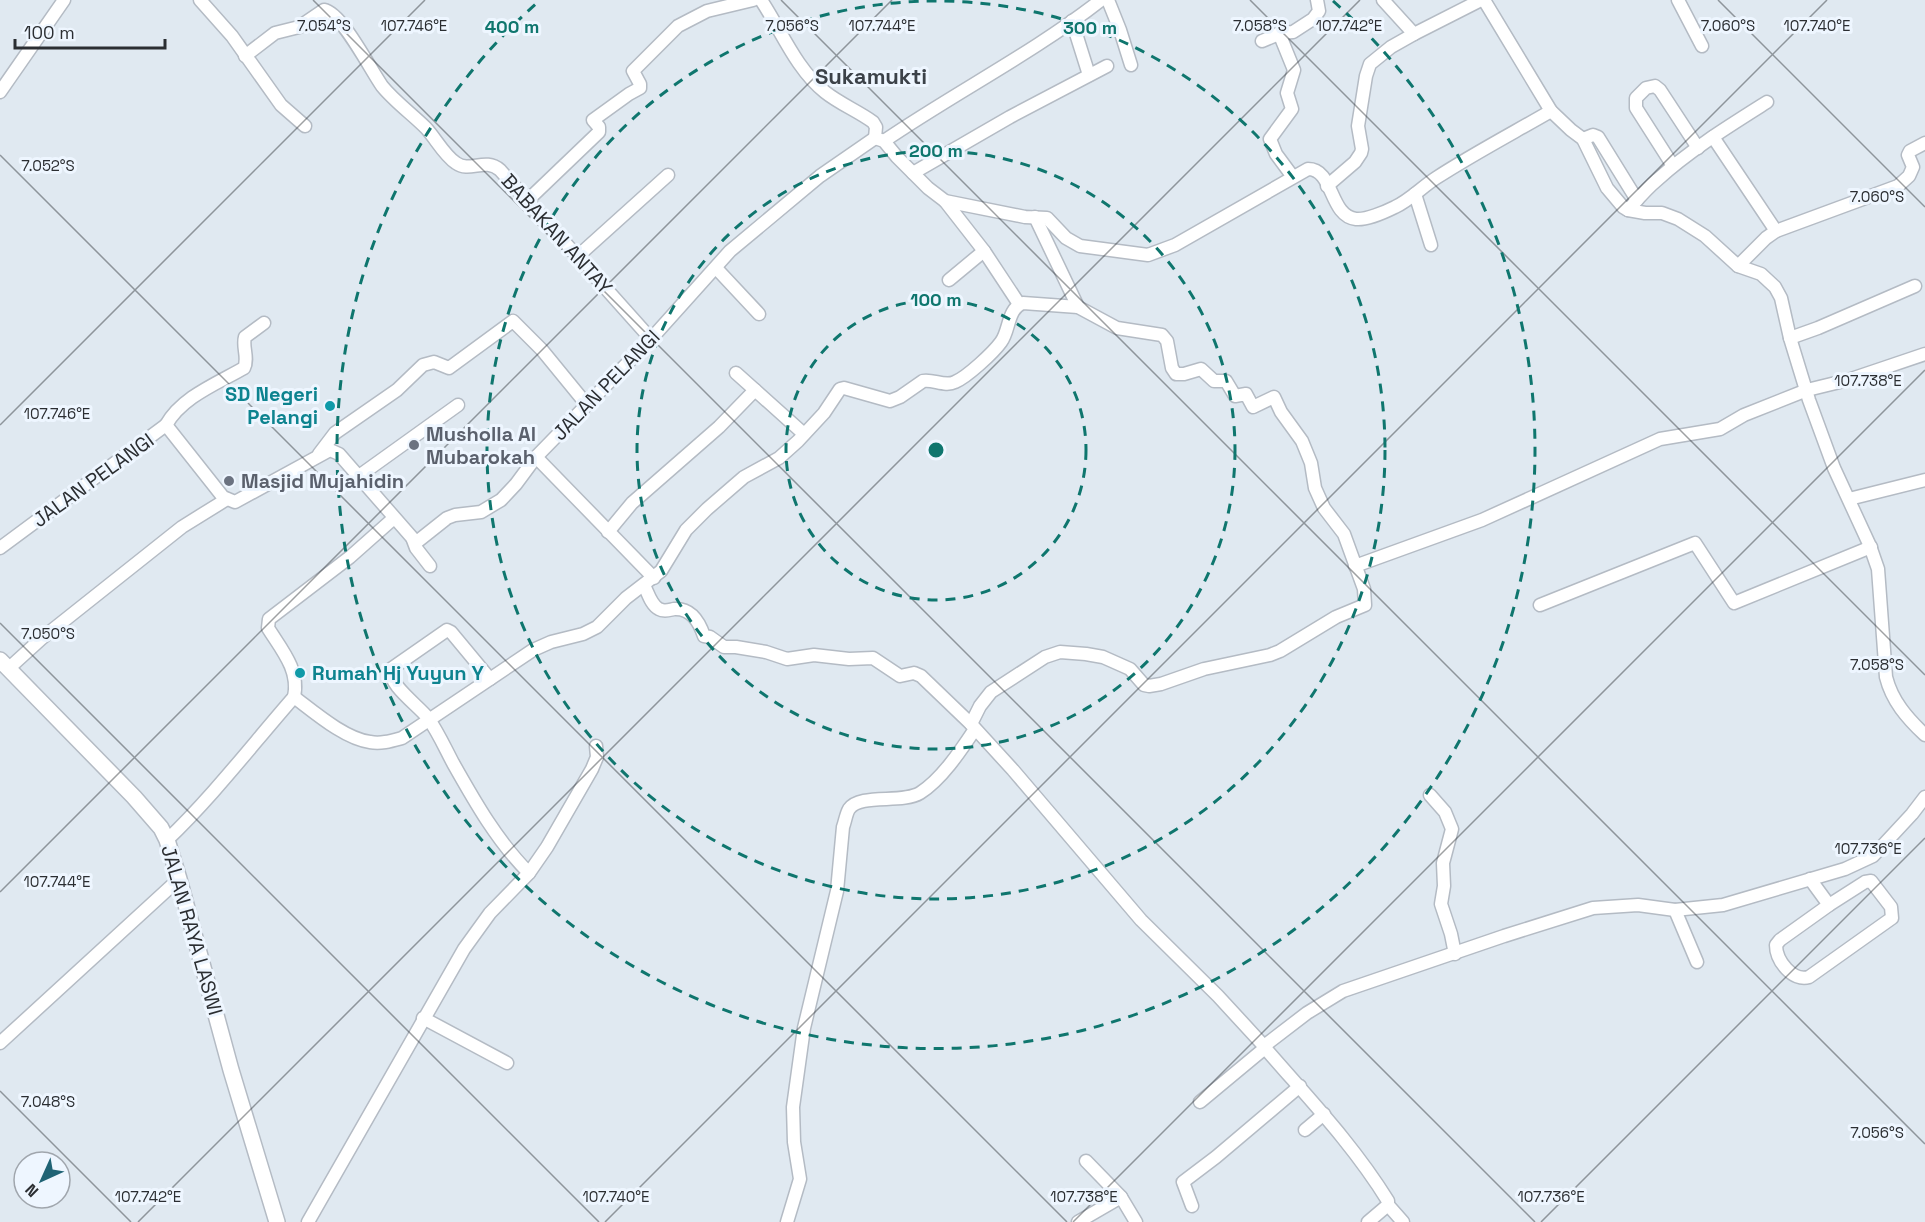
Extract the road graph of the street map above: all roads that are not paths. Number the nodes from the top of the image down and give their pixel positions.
1 (64, 0) edge
2 (200, 0) edge
3 (753, 0) edge
4 (761, 0) edge
5 (1101, 0) edge
6 (1108, 0) edge
7 (1317, 0) edge
8 (1383, 0) edge
9 (1482, 0) edge
10 (1678, 0) edge
11 (1072, 21) junction
12 (1279, 33) junction
13 (1414, 34) junction
14 (1262, 41) dead end
15 (1702, 46) dead end
16 (245, 56) junction
17 (1131, 65) dead end
18 (1107, 66) dead end
19 (1089, 75) junction
20 (0, 92) edge
21 (1767, 102) dead end
22 (1551, 111) junction
23 (305, 126) dead end
24 (1713, 137) junction
25 (880, 139) junction
26 (1583, 139) junction
27 (1925, 143) edge
28 (1698, 148) junction
29 (1673, 166) junction
30 (913, 173) junction
31 (668, 175) dead end
32 (1293, 177) junction
33 (1327, 186) junction
34 (1414, 194) junction
35 (528, 200) junction
36 (1637, 200) junction
37 (945, 201) junction
38 (1628, 210) junction
39 (1035, 217) junction
40 (1776, 231) junction
41 (1431, 245) dead end
42 (984, 251) junction
43 (578, 256) junction
44 (1738, 266) junction
45 (716, 268) junction
46 (949, 280) dead end
47 (1915, 286) dead end
48 (1019, 304) junction
49 (1078, 307) junction
50 (759, 314) dead end
51 (264, 323) dead end
52 (1790, 338) junction
53 (651, 339) junction
54 (1925, 354) edge
55 (736, 373) dead end
56 (754, 390) junction
57 (1807, 390) junction
58 (458, 405) dead end
59 (587, 405) junction
60 (166, 425) junction
61 (804, 434) junction
62 (319, 454) junction
63 (536, 457) junction
64 (359, 476) junction
65 (1925, 480) edge
66 (227, 499) junction
67 (1849, 499) junction
68 (394, 518) junction
69 (608, 532) junction
70 (413, 540) junction
71 (1871, 547) junction
72 (0, 548) edge
73 (430, 566) dead end
74 (1355, 566) junction
75 (649, 581) junction
76 (1540, 605) dead end
77 (4, 665) edge
78 (490, 679) junction
79 (294, 697) junction
80 (430, 720) junction
81 (973, 726) junction
82 (1925, 735) edge
83 (596, 746) dead end
84 (1430, 795) dead end
85 (1925, 797) edge
86 (166, 840) junction
87 (529, 873) junction
88 (180, 879) junction
89 (1810, 879) junction
90 (1829, 905) junction
91 (1675, 910) junction
92 (1455, 954) junction
93 (1697, 962) dead end
94 (423, 1018) junction
95 (0, 1043) edge
96 (1264, 1047) junction
97 (507, 1063) dead end
98 (1300, 1086) junction
99 (1200, 1102) dead end
100 (1324, 1114) junction
101 (1305, 1130) dead end
102 (1086, 1161) dead end
103 (1121, 1197) junction
104 (1388, 1205) junction
105 (1192, 1206) dead end
106 (277, 1222) edge
107 (308, 1222) edge
108 (787, 1222) edge
109 (1078, 1222) edge
110 (1136, 1222) edge
111 (1368, 1222) edge
112 (1403, 1222) edge

1 - 20 street
2 - 16 street
3 - 35 street
4 - 25 street
5 - 11 street, JALAN PELANGI
6 - 17 street
7 - 12 street
8 - 13 street
9 - 13 street
9 - 22 street
10 - 15 street
11 - 19 street
11 - 25 street, JALAN PELANGI
12 - 14 street
12 - 32 street
13 - 33 street
16 - 23 street
16 - 35 street, BABAKAN ANTAY
18 - 19 street
19 - 30 street
21 - 24 street
22 - 26 street
22 - 34 street
24 - 28 street
24 - 40 street
25 - 30 street
25 - 45 street, JALAN PELANGI
26 - 36 street
26 - 38 street
27 - 40 street
28 - 29 street
28 - 29 street
29 - 36 street
30 - 37 street
31 - 43 street
32 - 33 street
32 - 39 street
33 - 34 street
34 - 41 street
35 - 43 street, BABAKAN ANTAY
36 - 38 street
37 - 39 street
37 - 42 street
38 - 44 street
39 - 49 street
40 - 44 street
42 - 46 street
42 - 48 street
43 - 53 street, BABAKAN ANTAY
44 - 52 street
45 - 50 street
45 - 53 street, JALAN PELANGI
47 - 52 street
48 - 49 street
48 - 61 street
49 - 74 street
51 - 60 street
52 - 57 street
53 - 59 street, JALAN PELANGI
54 - 57 street
55 - 56 street
56 - 61 street
56 - 69 street
57 - 67 street
57 - 74 street
58 - 64 street
59 - 62 street
59 - 63 street, JALAN PELANGI
60 - 66 street, JALAN PELANGI
60 - 72 street, JALAN PELANGI
61 - 75 street
62 - 64 street
62 - 66 street
63 - 69 street
63 - 70 street, JALAN PELANGI
64 - 68 street
65 - 67 street
66 - 77 street
67 - 71 street
68 - 70 street
68 - 79 street
69 - 75 street
70 - 73 street
71 - 76 street
71 - 82 street
74 - 81 street
75 - 78 street
75 - 81 street
77 - 86 main road, JALAN RAYA LASWI
78 - 80 street
78 - 80 street
79 - 80 street
79 - 86 street
80 - 87 street
81 - 96 street
81 - 108 street
83 - 87 street
84 - 92 street
85 - 89 street
86 - 88 main road, JALAN RAYA LASWI
87 - 94 street
88 - 95 street
88 - 106 main road, JALAN RAYA LASWI
89 - 90 street
89 - 91 street
90 - 90 street
91 - 92 street
91 - 93 street
92 - 96 street
94 - 97 street
94 - 107 street
96 - 98 street
96 - 99 street
98 - 100 street
98 - 105 street
100 - 101 street
100 - 104 street
102 - 103 street
103 - 109 street
103 - 110 street
104 - 111 street
104 - 112 street

